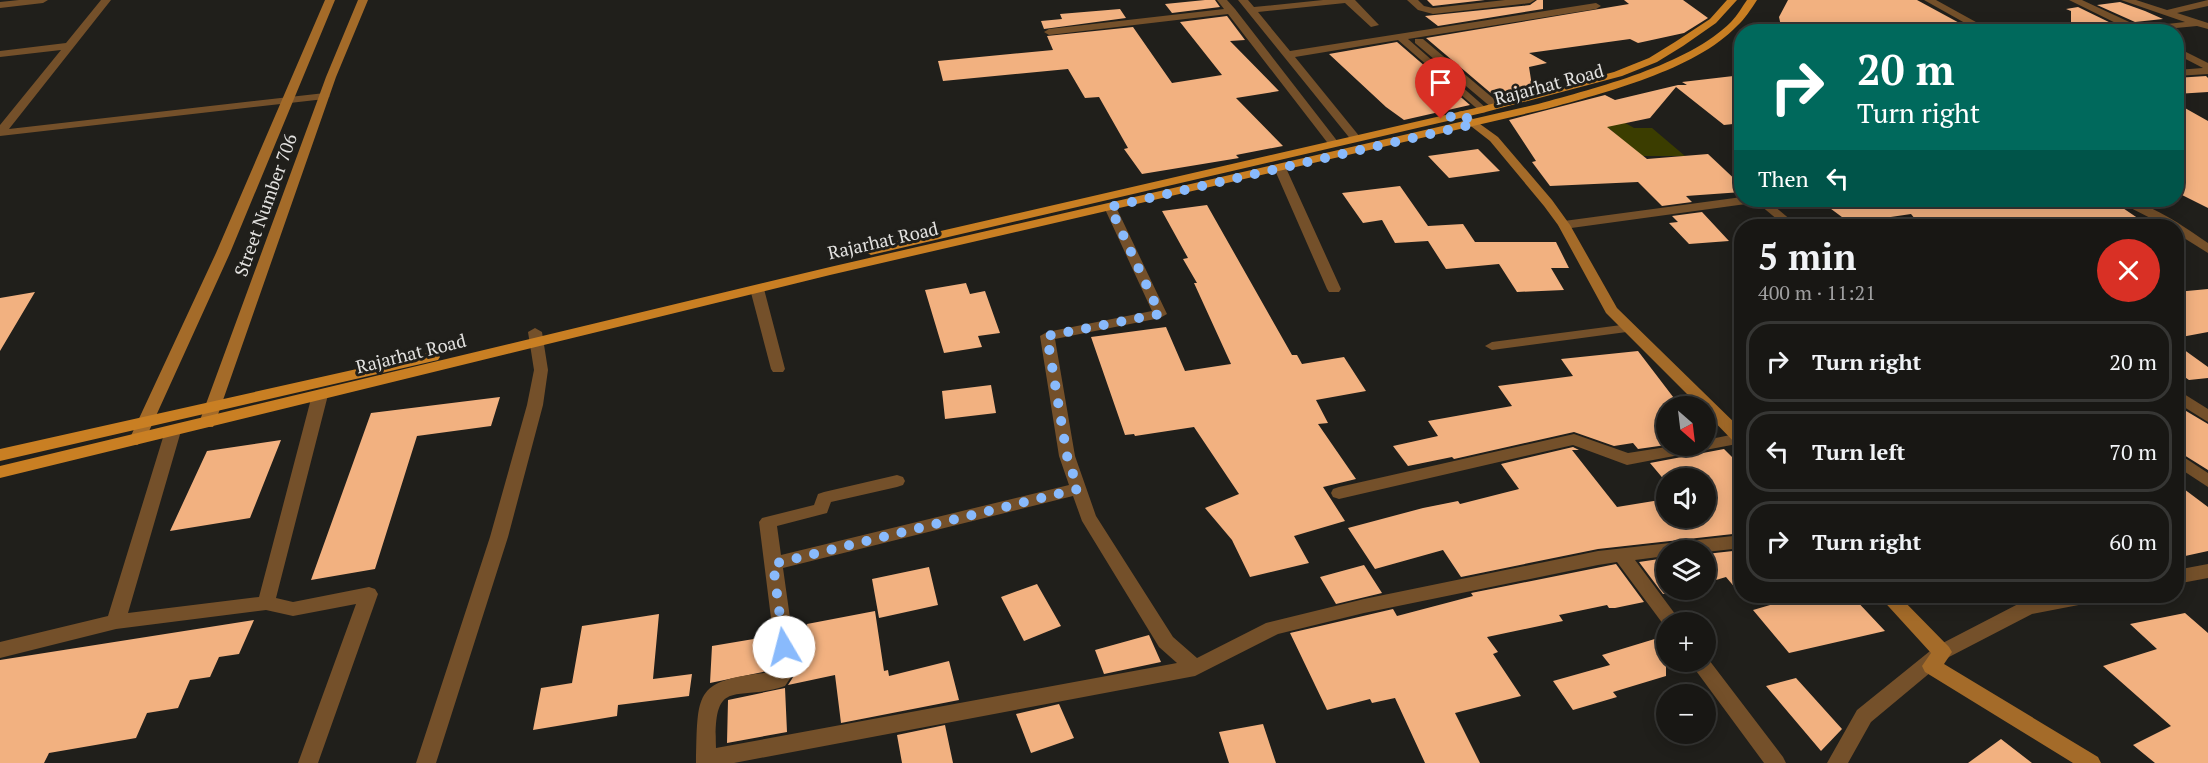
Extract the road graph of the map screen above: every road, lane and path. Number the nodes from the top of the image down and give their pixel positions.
1 (43, 0) edge
2 (106, 0) edge
3 (330, 0) edge
4 (363, 0) edge
5 (1222, 0) edge
6 (1243, 0) edge
7 (1349, 0) edge
8 (1412, 0) edge
9 (1530, 0) edge
10 (1731, 0) edge
11 (1752, 0) edge
12 (1929, 0) edge
13 (2074, 0) edge
14 (2126, 0) edge
15 (2208, 3) edge
16 (0, 5) edge
17 (1596, 6) dead end
18 (1253, 10) junction
19 (1232, 11) junction
20 (2165, 13) junction
21 (1974, 24) edge
22 (2126, 24) edge
23 (1374, 25) dead end
24 (2203, 25) edge
25 (2184, 27) edge
26 (1049, 32) dead end
27 (1415, 37) junction
28 (1402, 39) junction
29 (69, 46) junction
30 (0, 54) edge
31 (1287, 55) junction
32 (2184, 55) edge
33 (2208, 69) edge
34 (2184, 72) edge
35 (325, 96) junction
36 (288, 100) junction
37 (1329, 104) junction
38 (1496, 106) junction
39 (1303, 108) junction
40 (1482, 110) junction
41 (1462, 114) junction
42 (1474, 124) junction
43 (0, 132) edge
44 (1356, 139) junction
45 (1334, 144) junction
46 (1280, 168) junction
47 (1734, 202) edge
48 (1110, 207) junction
49 (1769, 207) edge
50 (2135, 207) edge
51 (1783, 219) edge
52 (2160, 219) edge
53 (1564, 225) junction
54 (2184, 232) edge
55 (2208, 249) edge
56 (757, 289) junction
57 (1334, 289) dead end
58 (1629, 328) junction
59 (536, 337) junction
60 (1492, 346) dead end
61 (778, 369) dead end
62 (320, 395) junction
63 (2184, 400) edge
64 (212, 406) junction
65 (2208, 417) edge
66 (145, 422) junction
67 (207, 423) junction
68 (173, 431) junction
69 (1734, 432) edge
70 (137, 440) junction
71 (1734, 440) edge
72 (1716, 443) edge
73 (1656, 454) edge
74 (0, 455) edge
75 (2184, 463) edge
76 (0, 472) edge
77 (897, 481) dead end
78 (2208, 481) edge
79 (1078, 489) junction
80 (1339, 493) dead end
81 (1734, 542) edge
82 (1621, 555) junction
83 (773, 564) junction
84 (2208, 571) edge
85 (2184, 576) edge
86 (266, 603) junction
87 (1895, 603) edge
88 (2044, 603) edge
89 (1664, 612) edge
90 (116, 622) junction
91 (0, 650) edge
92 (1942, 652) junction
93 (1195, 668) junction
94 (1708, 672) edge
95 (706, 761) edge
96 (308, 763) edge
97 (426, 763) edge
98 (1776, 763) edge
99 (1837, 763) edge
100 (2091, 763) edge

1 - 16 street
2 - 29 street
3 - 36 street
4 - 35 street, Street Number 706
5 - 19 street
6 - 18 street
7 - 18 street
7 - 23 street
8 - 9 street
10 - 38 main road, Rajarhat Road
11 - 42 main road, Rajarhat Road
12 - 21 street
13 - 22 street
14 - 20 street
15 - 20 street
17 - 27 street
18 - 31 street
19 - 26 street
19 - 39 street
20 - 24 street
24 - 25 street
27 - 28 street
27 - 38 street
28 - 31 street
28 - 40 street
29 - 30 street
29 - 43 street
31 - 37 street
32 - 33 street
33 - 34 street
35 - 36 street
35 - 64 street, Street Number 706
36 - 43 street
36 - 66 street
37 - 39 street
37 - 44 street
38 - 40 main road, Rajarhat Road
39 - 45 street
40 - 41 main road, Rajarhat Road
41 - 42 street
41 - 44 main road, Rajarhat Road
42 - 46 main road, Rajarhat Road
42 - 53 street
44 - 45 main road, Rajarhat Road
45 - 59 main road, Rajarhat Road
46 - 48 main road, Rajarhat Road
46 - 57 street
47 - 53 street
48 - 56 main road, Rajarhat Road
48 - 79 street
49 - 51 street
50 - 52 street
53 - 58 street
54 - 55 street
56 - 59 main road, Rajarhat Road
56 - 61 street
58 - 60 street
58 - 69 street
59 - 62 main road, Rajarhat Road
59 - 64 main road, Rajarhat Road
59 - 97 street
62 - 67 main road, Rajarhat Road
62 - 86 street
63 - 65 street
64 - 66 main road, Rajarhat Road
64 - 67 street, Street Number 706
66 - 70 street
66 - 74 main road, Rajarhat Road
67 - 68 main road, Rajarhat Road
68 - 70 main road, Rajarhat Road
68 - 90 street
70 - 76 main road, Rajarhat Road
71 - 72 street
73 - 80 street
75 - 78 street
77 - 83 street
79 - 83 street
79 - 93 street
81 - 82 street
82 - 89 street
82 - 93 street
83 - 95 street
84 - 85 street
86 - 90 street
86 - 96 street
87 - 92 street
88 - 92 street
90 - 91 street
92 - 99 street
92 - 100 street
93 - 95 street
94 - 98 street

